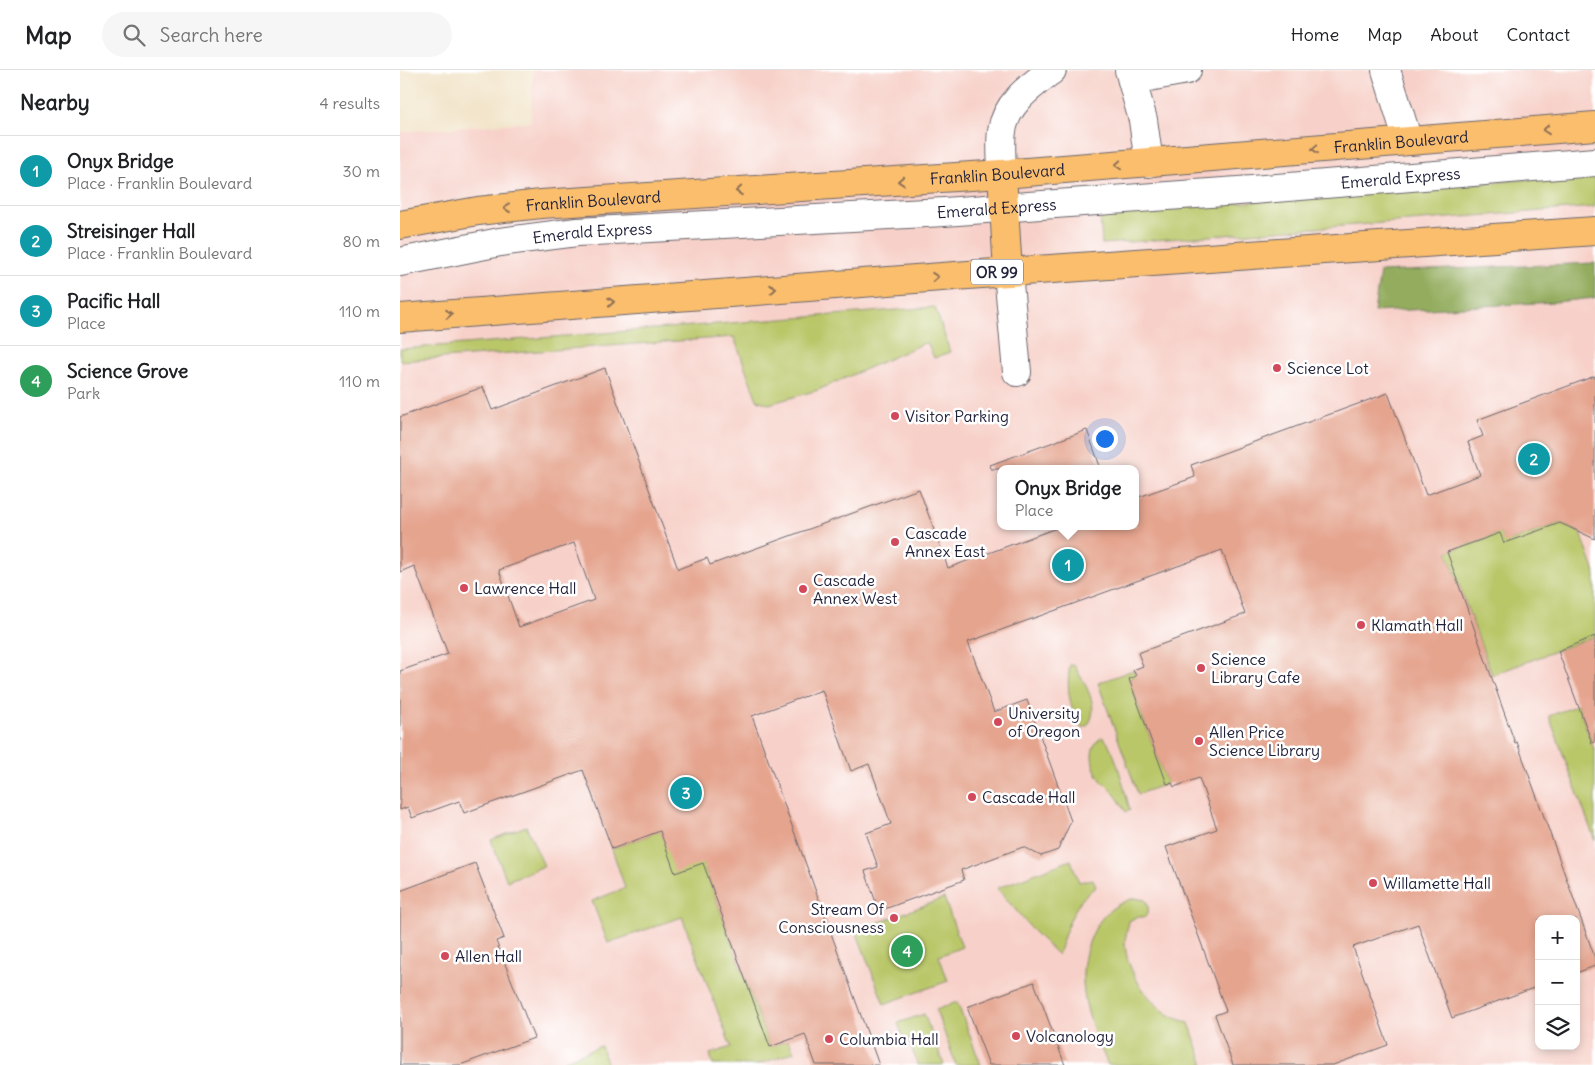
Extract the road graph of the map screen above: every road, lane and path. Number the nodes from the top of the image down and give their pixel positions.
1 (1052, 70) edge
2 (1187, 70) edge
3 (1386, 70) edge
4 (1130, 75) edge
5 (1595, 126) edge
6 (1408, 141) junction
7 (1595, 162) edge
8 (1149, 163) junction
9 (1002, 174) junction
10 (1004, 208) junction
11 (400, 225) edge
12 (1595, 231) edge
13 (400, 262) edge
14 (1008, 272) junction
15 (400, 318) edge
16 (1017, 372) dead end

1 - 9 street
2 - 4 street
3 - 6 street
4 - 8 street
5 -> 6 main road, Franklin Boulevard
6 -> 8 main road, Franklin Boulevard
7 - 10 street, Emerald Express
8 -> 9 main road, Franklin Boulevard
9 - 10 main road
9 -> 11 main road, Franklin Boulevard
10 - 13 street, Emerald Express
10 - 14 main road
12 - 14 main road, OR 99
15 -> 14 main road, OR 99
14 - 16 street

